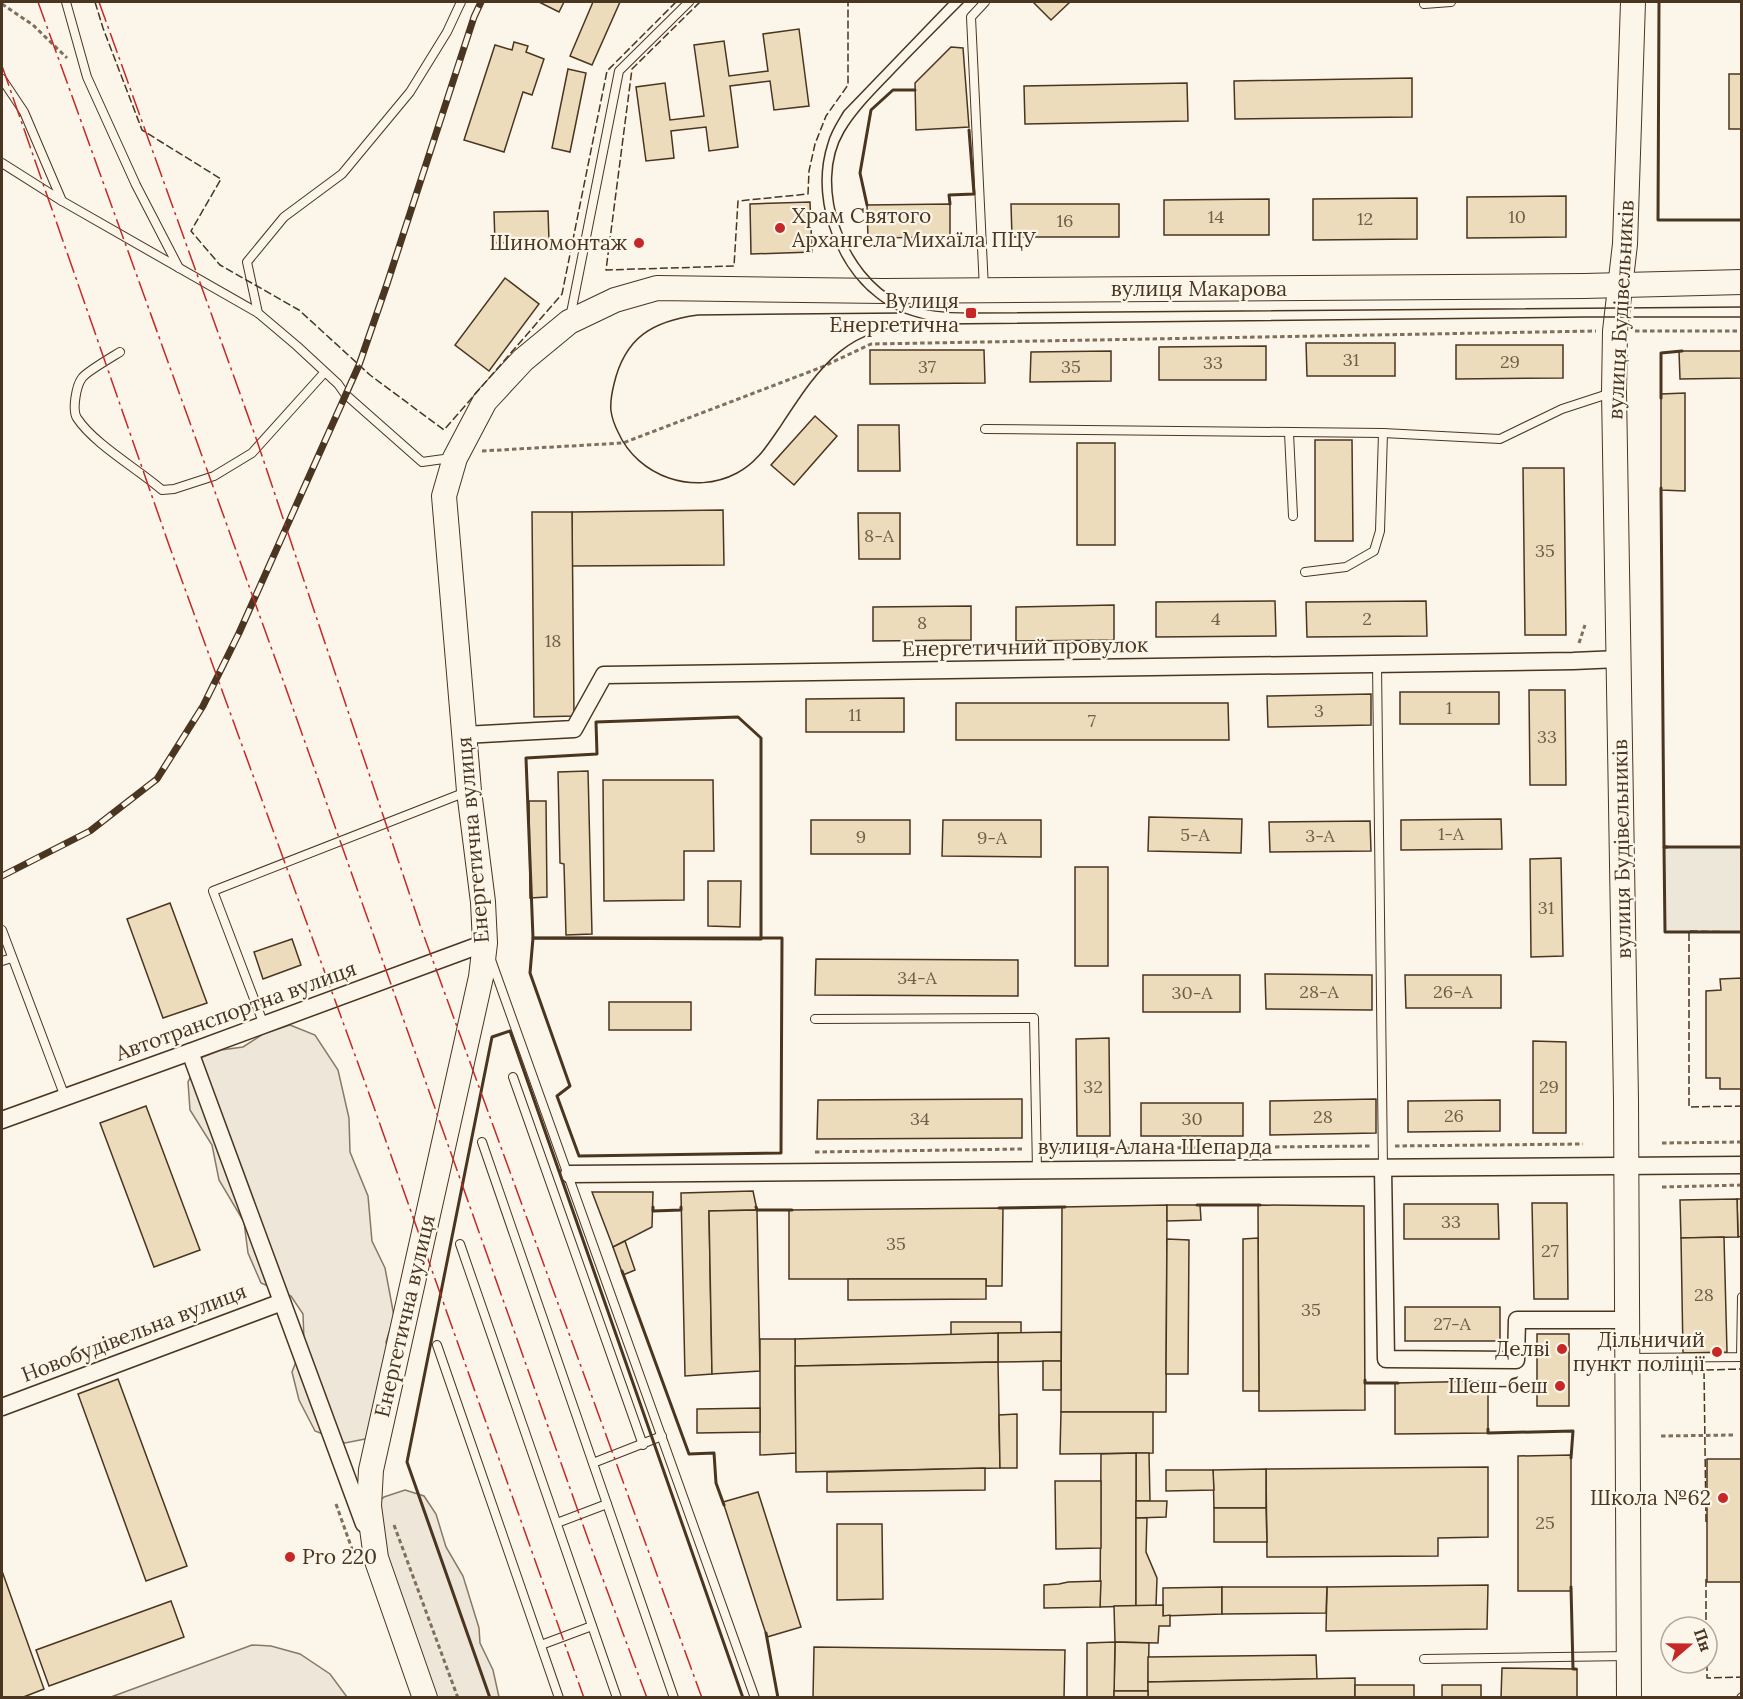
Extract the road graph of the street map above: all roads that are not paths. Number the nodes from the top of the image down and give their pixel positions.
1 (66, 2) edge
2 (461, 2) edge
3 (689, 2) edge
4 (985, 2) edge
5 (1451, 2) edge
6 (1633, 2) edge
7 (1424, 4) dead end
8 (2, 79) edge
9 (2, 163) edge
10 (62, 201) junction
11 (179, 268) junction
12 (1742, 282) edge
13 (1620, 285) junction
14 (657, 288) joint
15 (984, 290) junction
16 (258, 313) junction
17 (569, 322) junction
18 (120, 352) dead end
19 (324, 373) junction
20 (1614, 392) junction
21 (985, 429) dead end
22 (1289, 433) junction
23 (1383, 433) junction
24 (465, 455) junction
25 (1293, 516) dead end
26 (1305, 572) dead end
27 (1619, 659) junction
28 (1377, 664) junction
29 (464, 735) junction
30 (469, 790) junction
31 (2, 930) edge
32 (485, 943) junction
33 (12, 958) junction
34 (2, 961) edge
35 (815, 1019) dead end
36 (264, 1025) junction
37 (190, 1052) junction
38 (513, 1077) dead end
39 (65, 1097) junction
40 (2, 1120) edge
41 (482, 1142) dead end
42 (1742, 1165) edge
43 (1625, 1166) junction
44 (1383, 1168) junction
45 (1037, 1170) junction
46 (569, 1174) junction
47 (460, 1244) dead end
48 (1742, 1297) edge
49 (282, 1302) junction
50 (1626, 1320) junction
51 (437, 1345) dead end
52 (1627, 1358) junction
53 (2, 1407) edge
54 (662, 1436) junction
55 (643, 1444) junction
56 (593, 1463) junction
57 (607, 1504) junction
58 (556, 1523) junction
59 (376, 1558) junction
60 (592, 1626) junction
61 (541, 1645) junction
62 (1629, 1656) junction
63 (1424, 1659) dead end
64 (425, 1698) edge
65 (559, 1698) edge
66 (617, 1698) edge
67 (674, 1698) edge
68 (755, 1698) edge
69 (1629, 1698) edge

1 - 11 lane
2 - 16 lane
3 - 17 lane
4 - 15 lane
5 - 7 lane
6 - 13 main road, вулиця Будівельників
8 - 10 lane
9 - 10 lane
10 - 11 lane
11 - 16 lane
12 - 13 main road, вулиця Макарова
13 - 15 main road, вулиця Макарова
13 - 20 main road, вулиця Будівельників
14 - 15 main road, вулиця Макарова
14 - 17 main road, Енергетична вулиця
16 - 19 lane
17 - 24 main road, Енергетична вулиця
18 - 19 lane
19 - 24 lane
20 - 23 lane
20 - 27 main road, вулиця Будівельників
21 - 22 lane
22 - 23 lane
22 - 25 lane
23 - 26 lane
24 - 29 main road, Енергетична вулиця
27 - 28 street, Енергетичний провулок
27 - 43 main road, вулиця Будівельників
28 - 29 street, Енергетичний провулок
28 - 44 lane
29 - 30 main road, Енергетична вулиця
30 - 32 main road, Енергетична вулиця
30 - 36 lane
31 - 33 lane
32 - 36 street, Автотранспортна вулиця
32 - 46 lane
32 - 59 main road, Енергетична вулиця
33 - 34 lane
33 - 39 lane
35 - 45 lane
36 - 37 street, Автотранспортна вулиця
37 - 39 street, Автотранспортна вулиця
37 - 49 street, Енергетична вулиця
38 - 55 lane
39 - 40 street, Автотранспортна вулиця
41 - 56 lane
42 - 43 street, вулиця Алана Шепарда
43 - 44 street, вулиця Алана Шепарда
43 - 50 main road, вулиця Будівельників
44 - 45 street, вулиця Алана Шепарда
44 - 50 street
45 - 46 street, вулиця Алана Шепарда
46 - 54 lane
47 - 58 lane
48 - 52 lane
49 - 53 street, Новобудівельна вулиця
49 - 59 street, Енергетична вулиця
50 - 52 main road, вулиця Будівельників
51 - 61 lane
52 - 62 main road, вулиця Будівельників
54 - 55 lane
54 - 68 lane
55 - 56 lane
56 - 57 lane
57 - 58 lane
57 - 67 lane
58 - 60 lane
59 - 64 main road, Енергетична вулиця
60 - 61 lane
60 - 66 lane
61 - 65 lane
62 - 63 lane
62 - 69 main road, вулиця Будівельників

